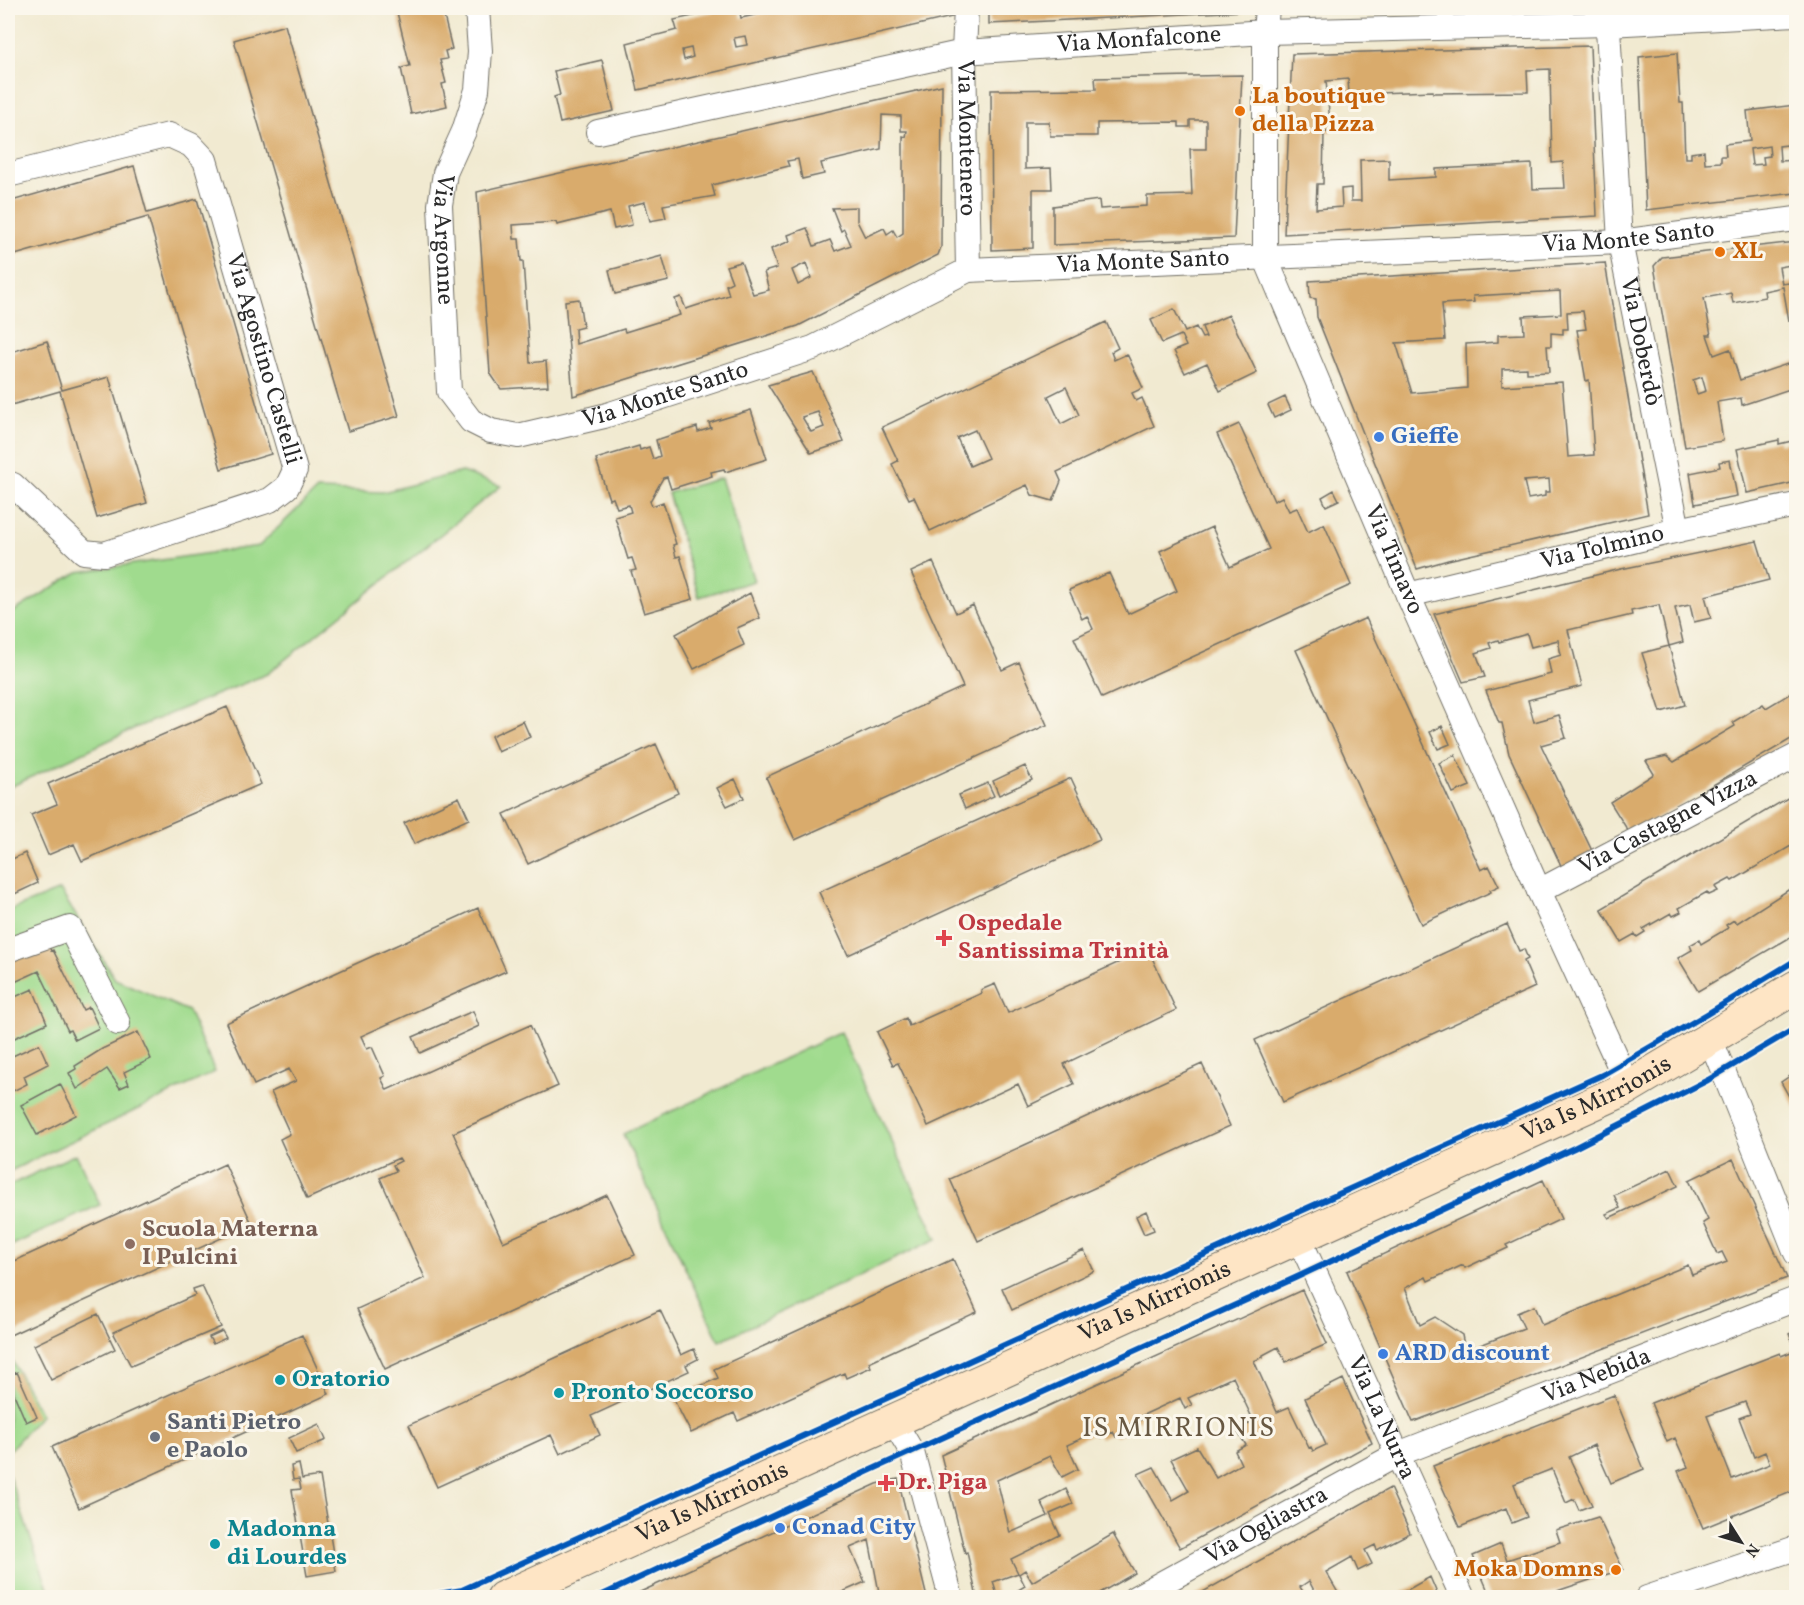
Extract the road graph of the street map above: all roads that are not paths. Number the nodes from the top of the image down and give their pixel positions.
1 (477, 8) edge
2 (966, 8) edge
3 (1267, 8) edge
4 (1797, 15) edge
5 (1608, 16) edge
6 (1265, 32) junction
7 (964, 52) junction
8 (598, 132) dead end
9 (8, 175) edge
10 (1797, 219) edge
11 (1620, 242) junction
12 (1265, 257) junction
13 (968, 270) junction
14 (518, 436) joint
15 (8, 483) edge
16 (1797, 505) edge
17 (1678, 530) junction
18 (1408, 595) junction
19 (1797, 756) edge
20 (1539, 891) junction
21 (8, 950) edge
22 (1797, 987) edge
23 (118, 1023) dead end
24 (1710, 1038) junction
25 (1625, 1089) junction
26 (1298, 1236) junction
27 (1797, 1253) edge
28 (1797, 1299) edge
29 (893, 1420) junction
30 (1398, 1454) junction
31 (1797, 1548) edge
32 (1683, 1592) edge
33 (503, 1598) edge
34 (951, 1598) edge
35 (1135, 1598) edge
36 (1463, 1598) edge
37 (1647, 1598) edge

1 - 14 street, Via Argonne
2 - 7 street, Via Montenero
3 - 6 street, Via Timavo
4 - 5 street, Via Monfalcone
5 - 6 street, Via Monfalcone
5 - 11 street, Via Doberdò
6 - 7 street, Via Monfalcone
6 - 12 street, Via Timavo
7 - 8 street, Via Monfalcone
7 - 13 street, Via Montenero
9 - 15 street, Via Agostino Castelli
10 - 11 street, Via Monte Santo
11 - 12 street, Via Monte Santo
11 - 17 street, Via Doberdò
12 - 13 street, Via Monte Santo
12 - 18 street, Via Timavo
13 - 14 street, Via Monte Santo
16 - 17 street, Via Tolmino
17 - 18 street, Via Tolmino
18 - 20 street, Via Timavo
19 - 20 street, Via Castagne Vizza
20 - 25 street, Via Timavo
21 - 23 street
22 - 24 street, Via Is Mirrionis
24 - 25 street, Via Is Mirrionis
24 - 27 street
25 - 26 street, Via Is Mirrionis
26 - 29 street, Via Is Mirrionis
26 - 30 street, Via La Nurra
28 - 30 street, Via Nebida
29 - 33 street, Via Is Mirrionis
29 - 34 street
30 - 35 street, Via Ogliastra
30 - 36 street, Via La Nurra
31 - 32 street
32 - 37 street

